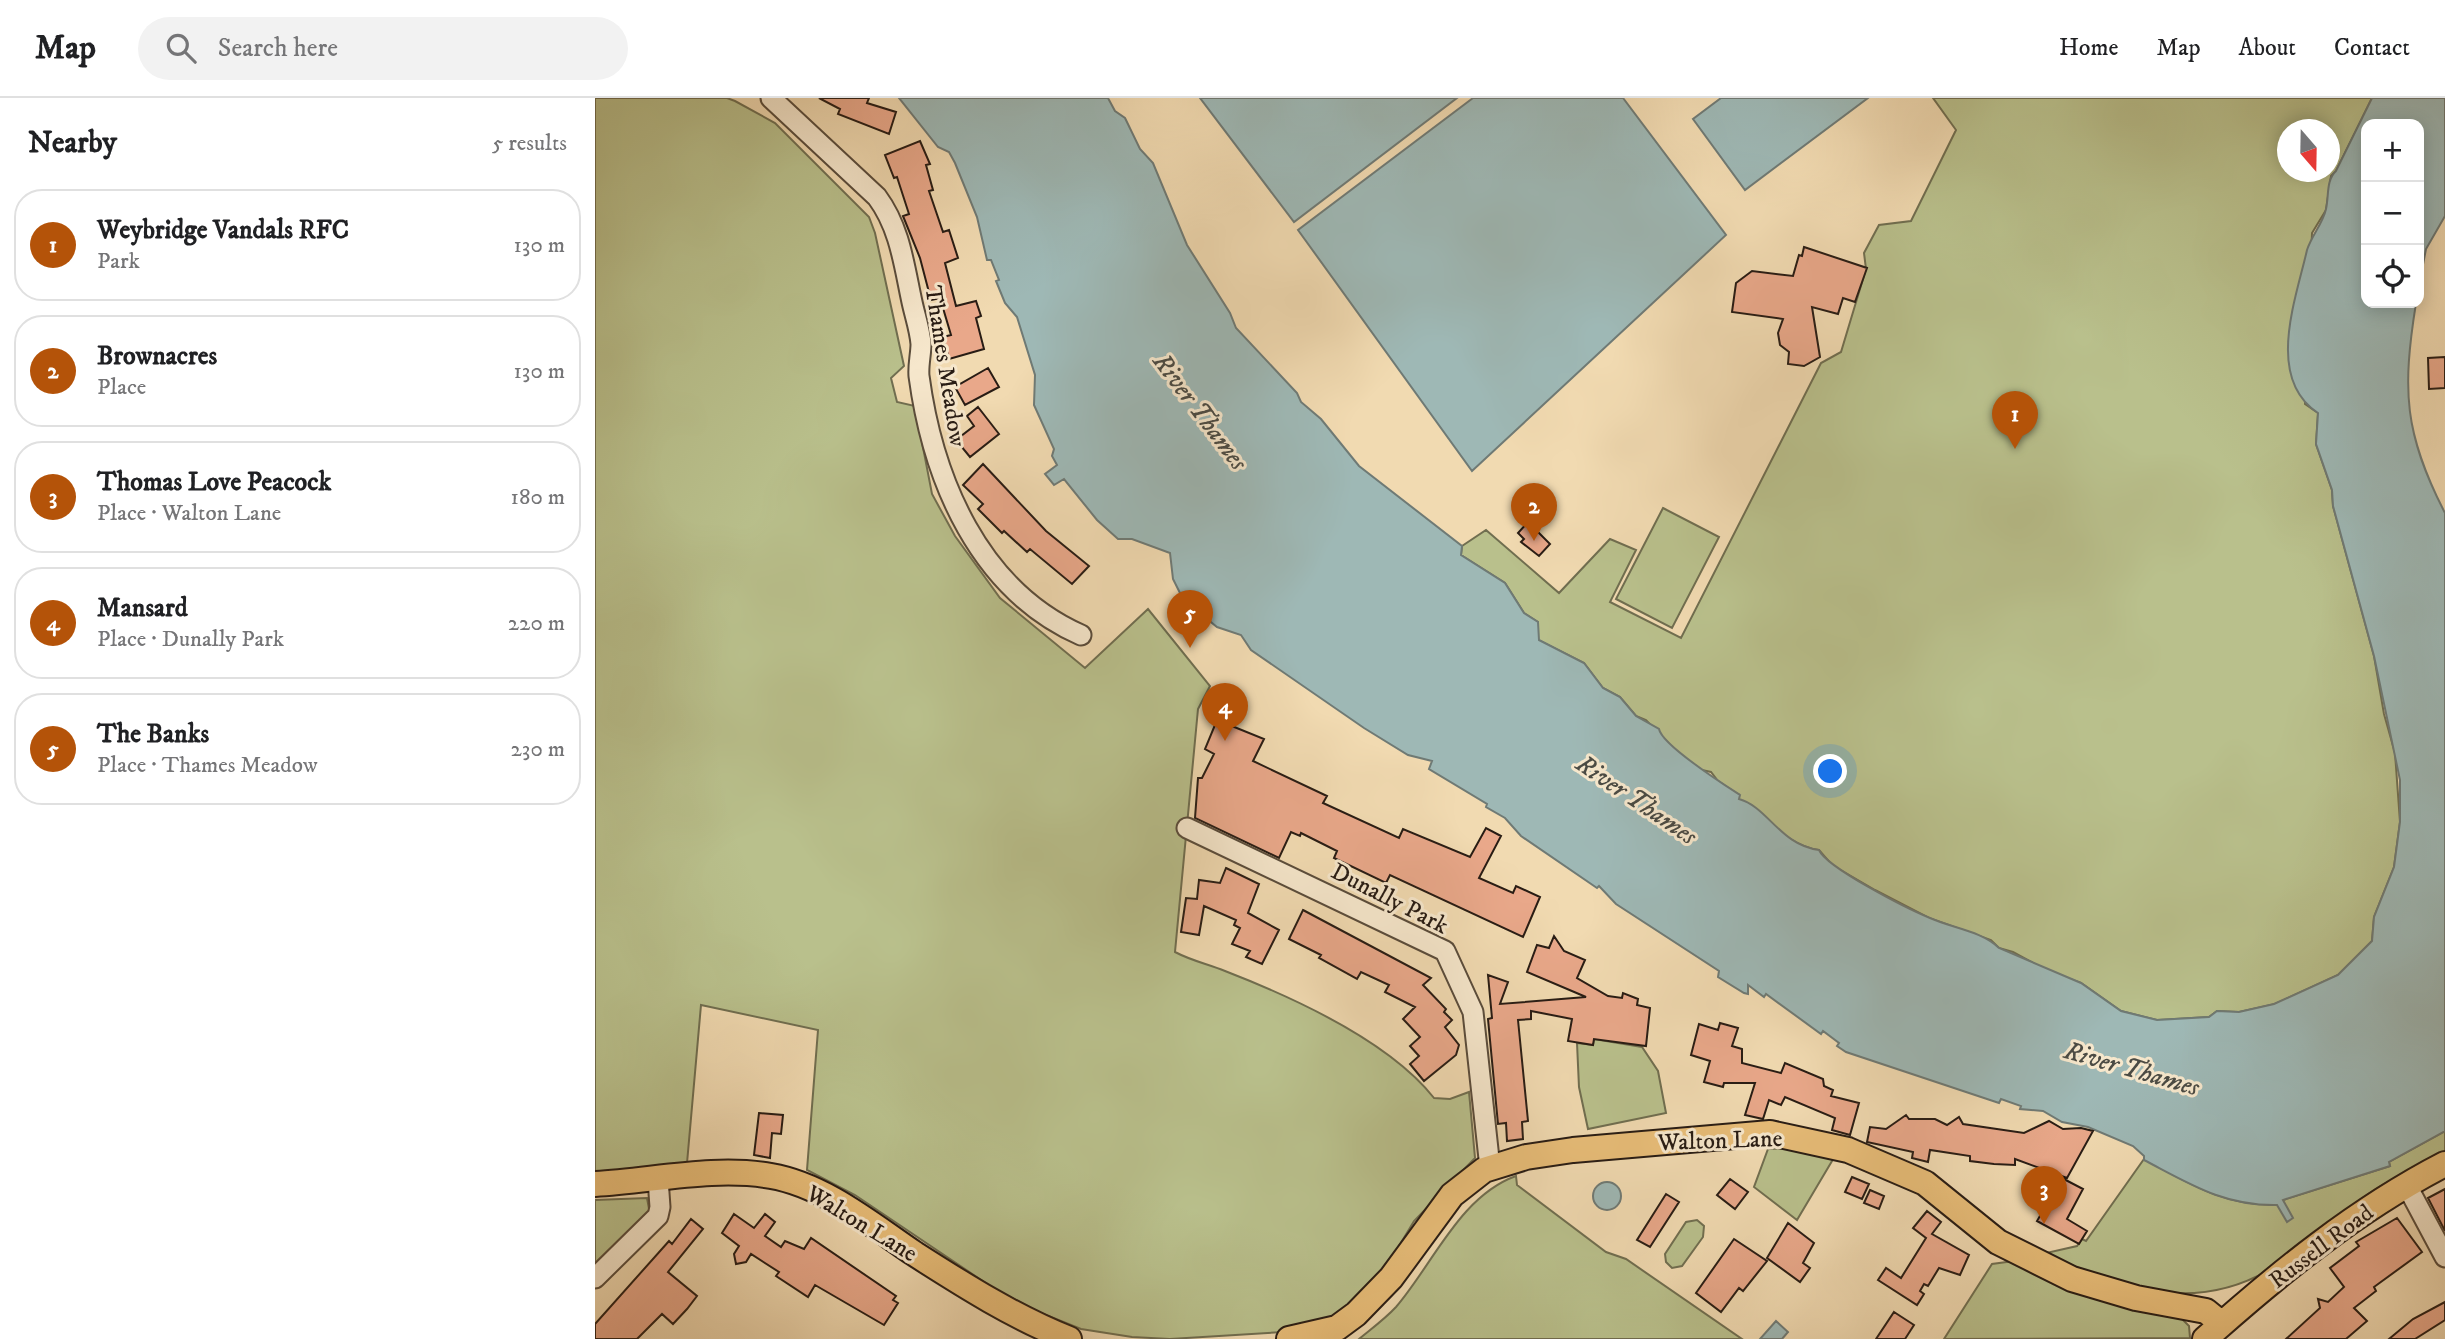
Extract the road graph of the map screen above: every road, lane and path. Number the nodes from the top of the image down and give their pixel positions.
1 (771, 98) edge
2 (1081, 635) dead end
3 (1187, 828) dead end
4 (2445, 1164) edge
5 (1489, 1168) junction
6 (658, 1179) junction
7 (595, 1184) edge
8 (2406, 1184) junction
9 (2445, 1257) edge
10 (595, 1278) edge
11 (2213, 1331) edge
12 (1069, 1339) edge
13 (1289, 1339) edge

1 - 2 street, Thames Meadow
3 - 5 street, Dunally Park
4 - 8 main road, Russell Road
5 - 11 main road, Walton Lane
5 - 13 main road, Walton Lane
6 - 7 main road, Walton Lane
6 - 10 street
6 - 12 main road, Walton Lane
8 - 9 street
8 - 11 main road, Russell Road

